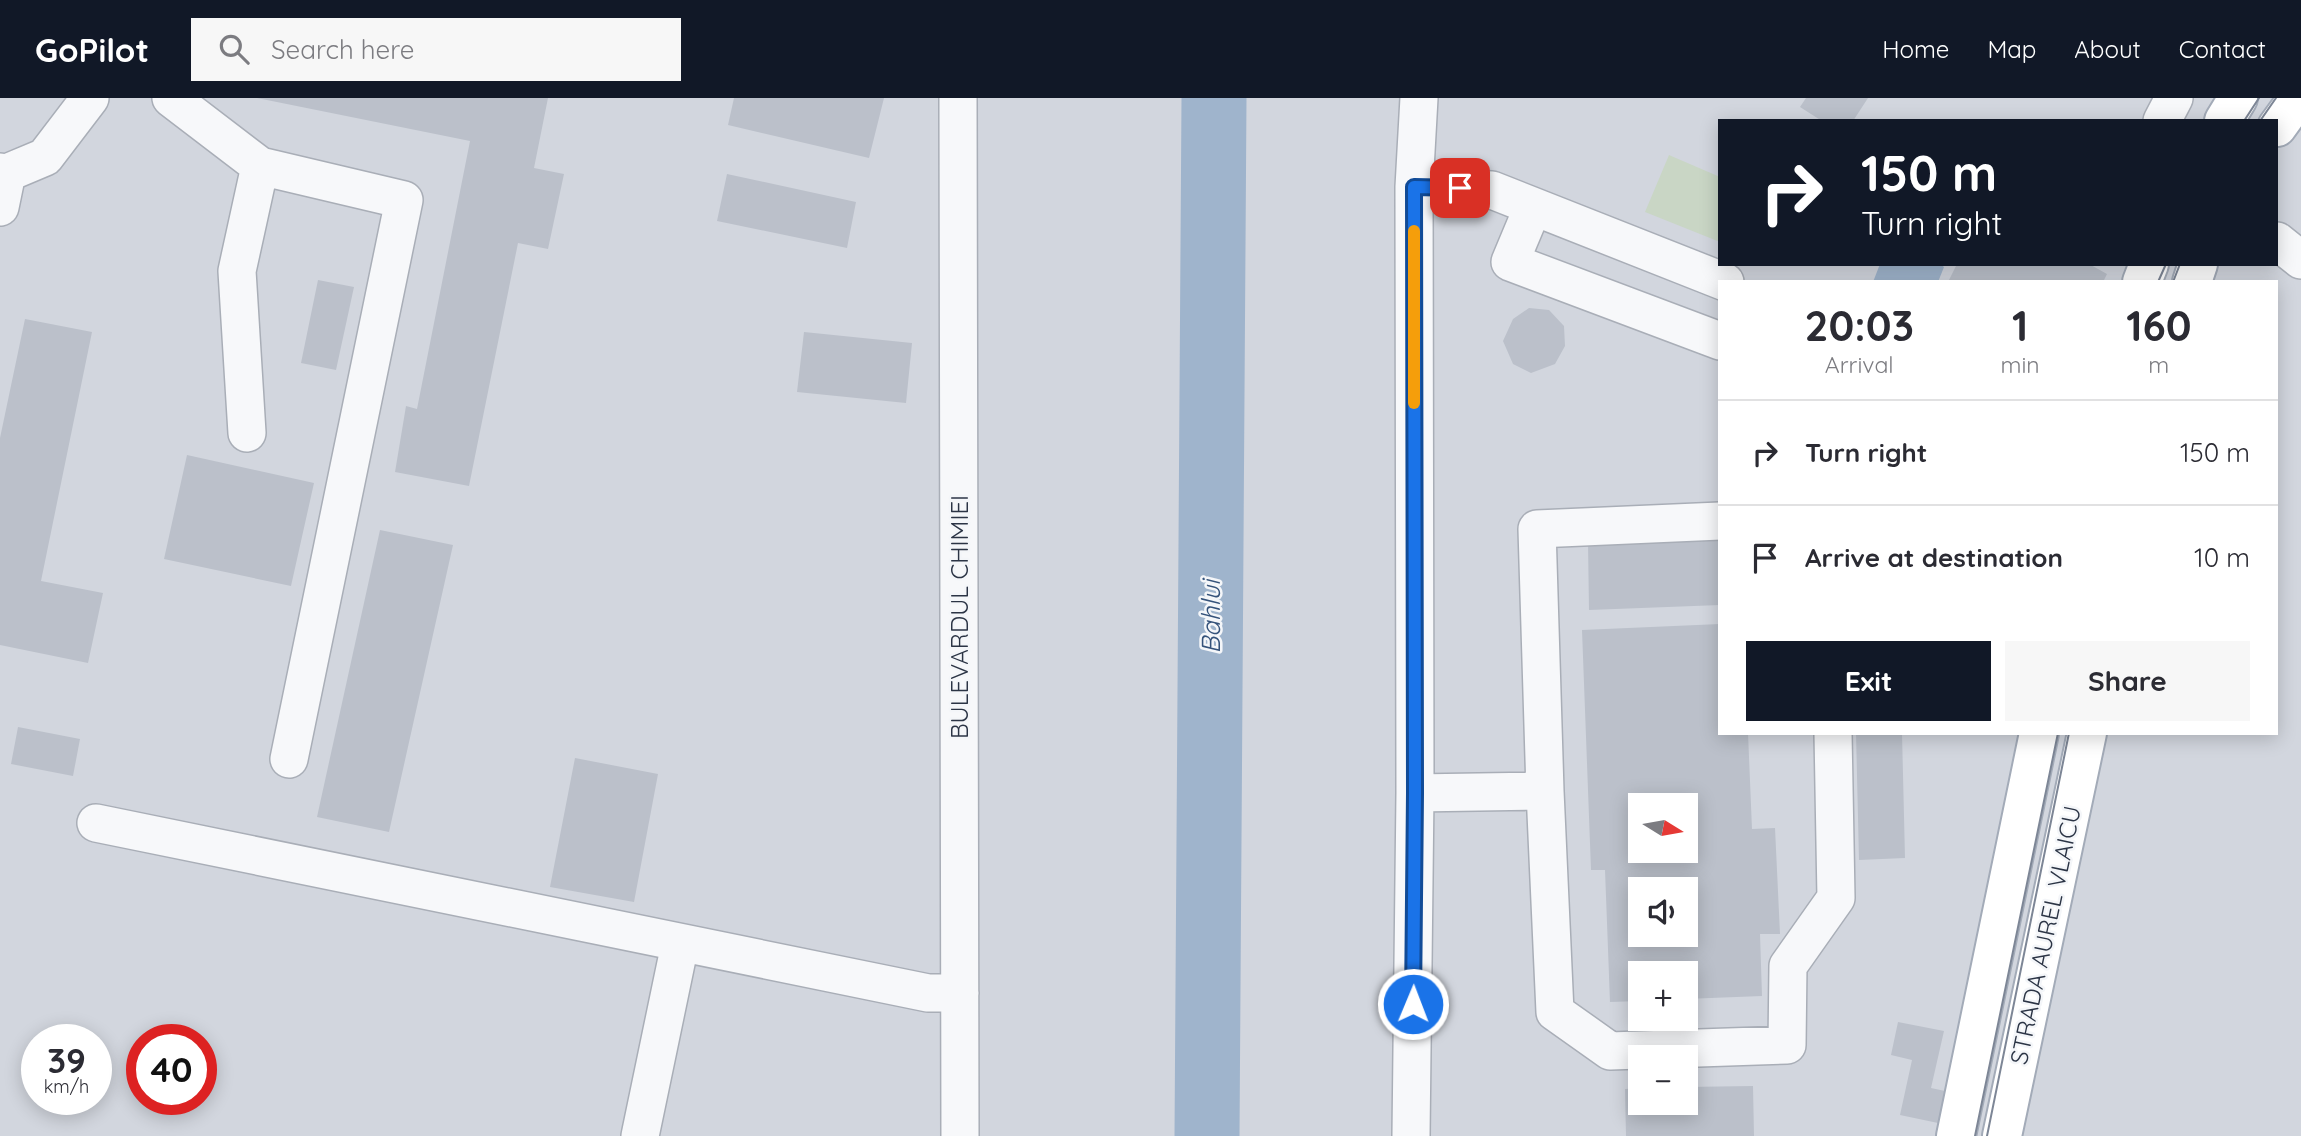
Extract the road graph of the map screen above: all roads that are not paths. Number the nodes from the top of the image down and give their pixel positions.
1 (90, 98) edge
2 (171, 98) edge
3 (958, 98) edge
4 (1419, 98) edge
5 (2174, 98) edge
6 (2238, 98) edge
7 (2298, 98) edge
8 (2163, 119) edge
9 (2225, 119) edge
10 (2278, 126) edge
11 (260, 166) junction
12 (2, 184) edge
13 (1414, 187) junction
14 (1533, 207) junction
15 (2278, 242) edge
16 (2301, 260) edge
17 (1721, 280) edge
18 (1718, 340) edge
19 (247, 433) dead end
20 (1718, 521) edge
21 (1833, 735) edge
22 (2039, 735) edge
23 (2087, 735) edge
24 (289, 759) dead end
25 (1545, 792) junction
26 (1415, 793) junction
27 (96, 823) dead end
28 (680, 944) junction
29 (960, 993) junction
30 (640, 1136) edge
31 (960, 1136) edge
32 (1411, 1136) edge
33 (1956, 1136) edge
34 (2002, 1136) edge

1 - 12 street
2 - 11 street
3 - 29 street, BULEVARDUL CHIMIEI
4 - 13 street
5 - 8 street
6 - 9 main road
7 - 10 main road
11 - 19 street
11 - 24 street
13 - 14 street
13 - 26 street
14 - 17 street
14 - 18 street
15 - 16 street
20 - 25 street
21 - 25 street
22 - 33 main road, STRADA AUREL VLAICU
23 - 34 main road, STRADA AUREL VLAICU
25 - 26 street
26 - 32 street
27 - 28 street
28 - 29 street
28 - 30 street
29 - 31 street, BULEVARDUL CHIMIEI

